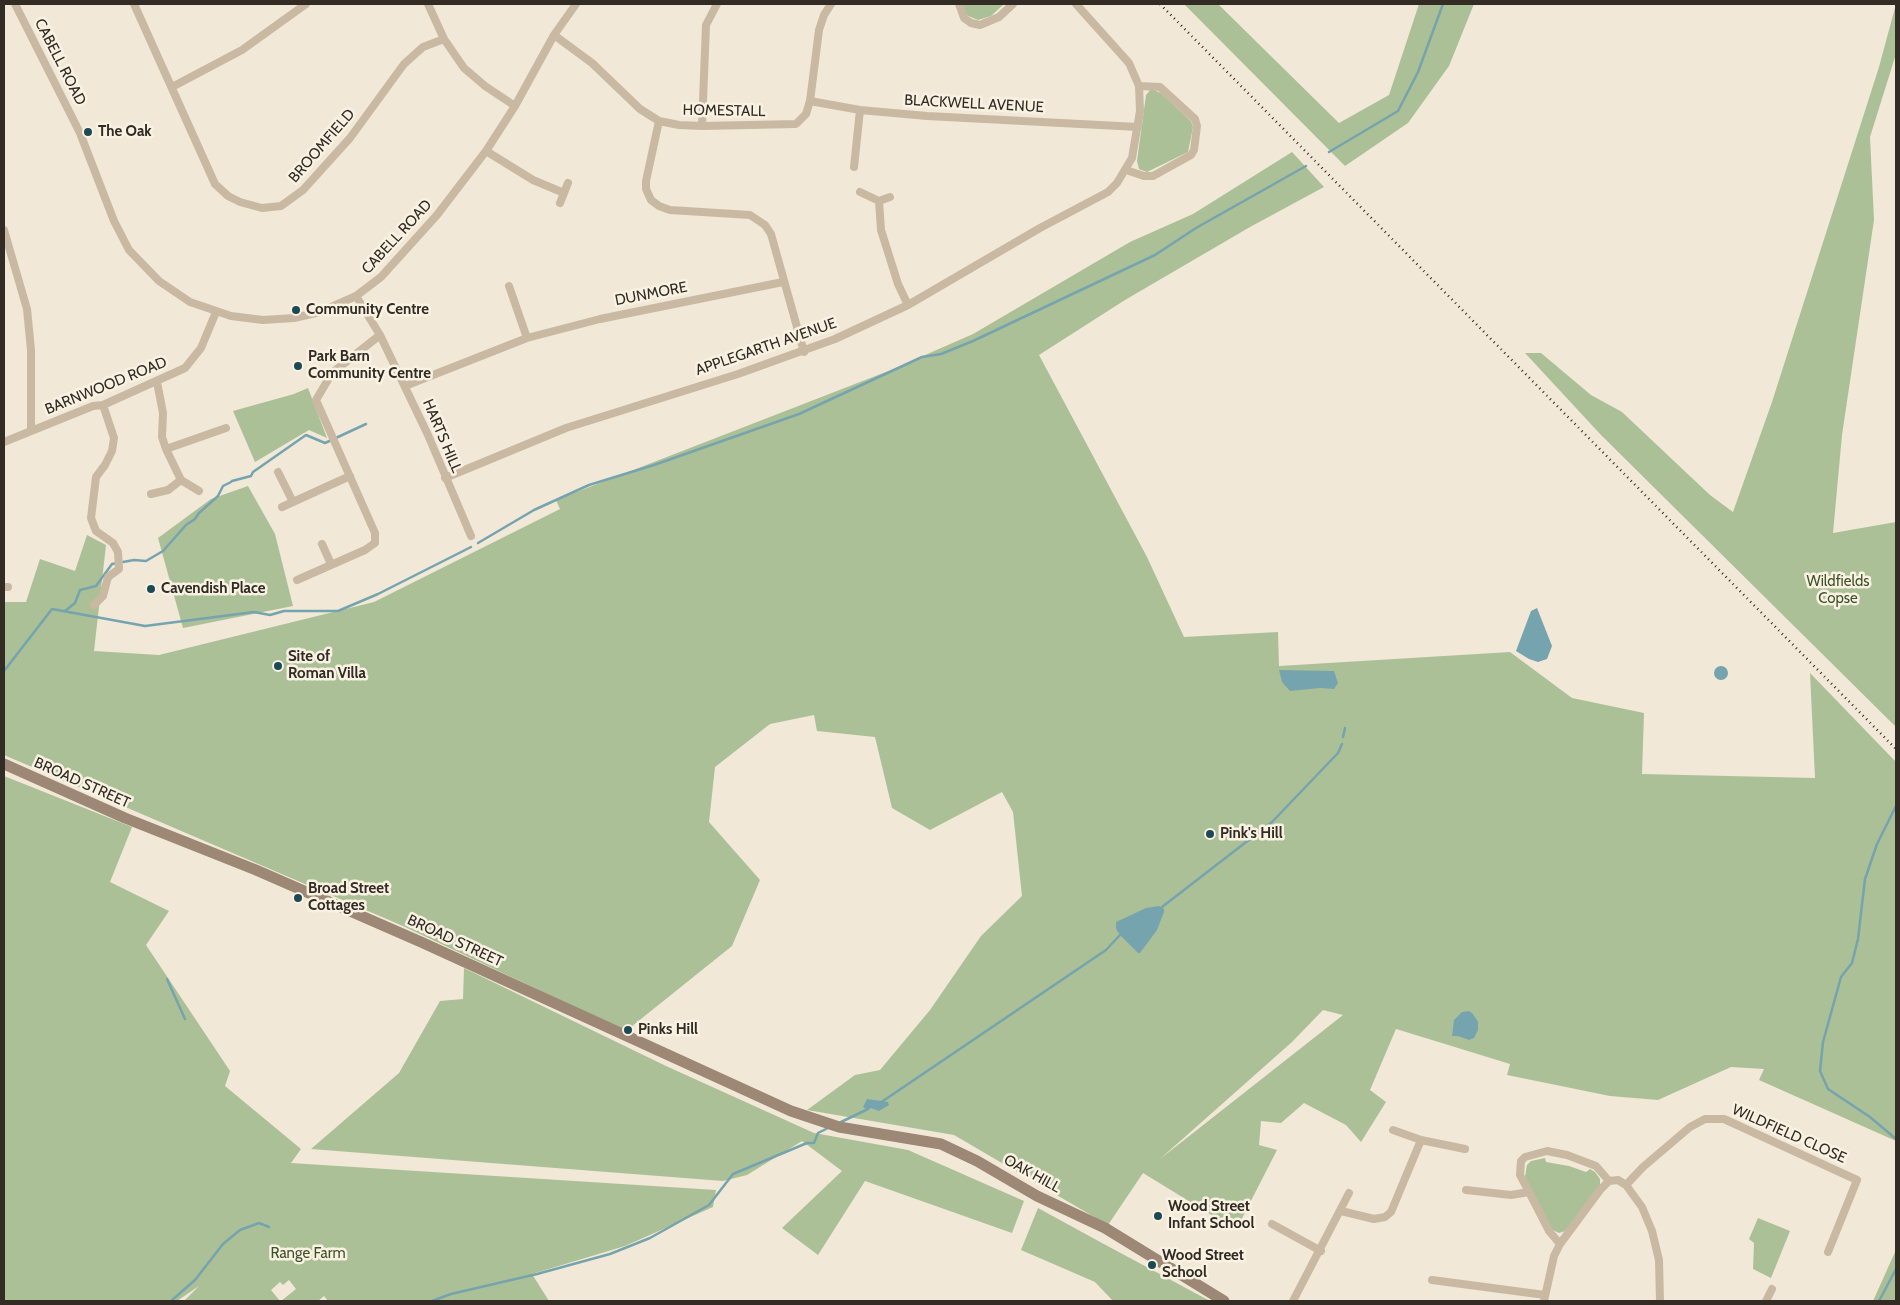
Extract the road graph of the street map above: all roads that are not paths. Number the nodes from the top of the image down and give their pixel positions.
1 (15, 4) edge
2 (134, 4) edge
3 (306, 4) edge
4 (428, 4) edge
5 (576, 4) edge
6 (717, 4) edge
7 (831, 4) edge
8 (959, 4) edge
9 (1013, 4) edge
10 (1076, 4) edge
11 (554, 35) junction
12 (444, 39) junction
13 (172, 86) junction
14 (1139, 86) junction
15 (810, 101) junction
16 (514, 106) junction
17 (860, 110) junction
18 (659, 121) junction
19 (702, 126) junction
20 (1138, 127) junction
21 (486, 152) junction
22 (854, 167) dead end
23 (1126, 170) junction
24 (568, 183) dead end
25 (564, 192) junction
26 (860, 192) dead end
27 (890, 196) dead end
28 (879, 201) junction
29 (560, 203) dead end
30 (4, 230) edge
31 (782, 282) junction
32 (508, 284) dead end
33 (356, 296) junction
34 (908, 305) junction
35 (216, 312) junction
36 (380, 335) junction
37 (527, 338) junction
38 (804, 352) junction
39 (157, 382) junction
40 (405, 386) junction
41 (103, 405) junction
42 (226, 428) dead end
43 (31, 431) junction
44 (4, 442) edge
45 (166, 449) junction
46 (278, 472) dead end
47 (350, 476) junction
48 (445, 478) junction
49 (180, 480) junction
50 (199, 491) dead end
51 (151, 494) dead end
52 (293, 502) junction
53 (282, 507) dead end
54 (471, 536) dead end
55 (322, 544) dead end
56 (331, 564) junction
57 (297, 580) dead end
58 (94, 605) dead end
59 (4, 764) edge
60 (808, 1118) joint
61 (1393, 1130) dead end
62 (1421, 1140) junction
63 (1465, 1148) dead end
64 (1609, 1181) junction
65 (1626, 1185) junction
66 (1466, 1190) dead end
67 (1529, 1192) junction
68 (1349, 1193) dead end
69 (1341, 1211) junction
70 (1272, 1224) dead end
71 (1560, 1244) junction
72 (1321, 1251) junction
73 (1828, 1252) dead end
74 (1432, 1280) dead end
75 (1772, 1289) dead end
76 (1544, 1298) edge
77 (1224, 1301) edge
78 (1293, 1301) edge
79 (1660, 1301) edge
80 (1766, 1301) edge

1 - 35 street, CABELL ROAD
2 - 13 street, BROOMFIELD
3 - 13 street
4 - 12 street
5 - 11 street, CABELL ROAD
6 - 19 street
7 - 15 street, HOMESTALL
8 - 9 street
10 - 14 street, APPLEGARTH AVENUE
11 - 16 street, CABELL ROAD
11 - 18 street, HOMESTALL
12 - 13 street, BROOMFIELD
12 - 16 street
14 - 20 street, APPLEGARTH AVENUE
14 - 23 street
15 - 17 street, BLACKWELL AVENUE
15 - 19 street, HOMESTALL
16 - 21 street, CABELL ROAD
17 - 20 street, BLACKWELL AVENUE
17 - 22 street
18 - 19 street, HOMESTALL
18 - 31 street
20 - 23 street, APPLEGARTH AVENUE
21 - 25 street
21 - 33 street, CABELL ROAD
23 - 34 street, APPLEGARTH AVENUE
24 - 25 street
25 - 29 street
26 - 28 street
27 - 28 street
28 - 34 street
30 - 43 street
31 - 37 street, DUNMORE
31 - 38 street
32 - 37 street
33 - 35 street, CABELL ROAD
33 - 36 street, HARTS HILL
34 - 38 street, APPLEGARTH AVENUE
35 - 39 street, BARNWOOD ROAD
36 - 40 street, HARTS HILL
36 - 47 street
37 - 40 street, DUNMORE
38 - 48 street, APPLEGARTH AVENUE
39 - 41 street, BARNWOOD ROAD
39 - 45 street
40 - 48 street, HARTS HILL
41 - 43 street, BARNWOOD ROAD
41 - 58 street
42 - 45 street
43 - 44 street, BARNWOOD ROAD
45 - 49 street
46 - 52 street
47 - 52 street
47 - 56 street
48 - 54 street, HARTS HILL
49 - 50 street
49 - 51 street
52 - 53 street
55 - 56 street
56 - 57 street
59 - 60 street, BROAD STREET
60 - 77 street, OAK HILL
61 - 62 street
62 - 63 street
62 - 69 street
64 - 65 street
64 - 67 street
64 - 71 street
65 - 73 street, WILDFIELD CLOSE
65 - 79 street
66 - 67 street
67 - 71 street
68 - 69 street
69 - 72 street
70 - 72 street
71 - 76 street
72 - 78 street
74 - 76 street
75 - 80 street

